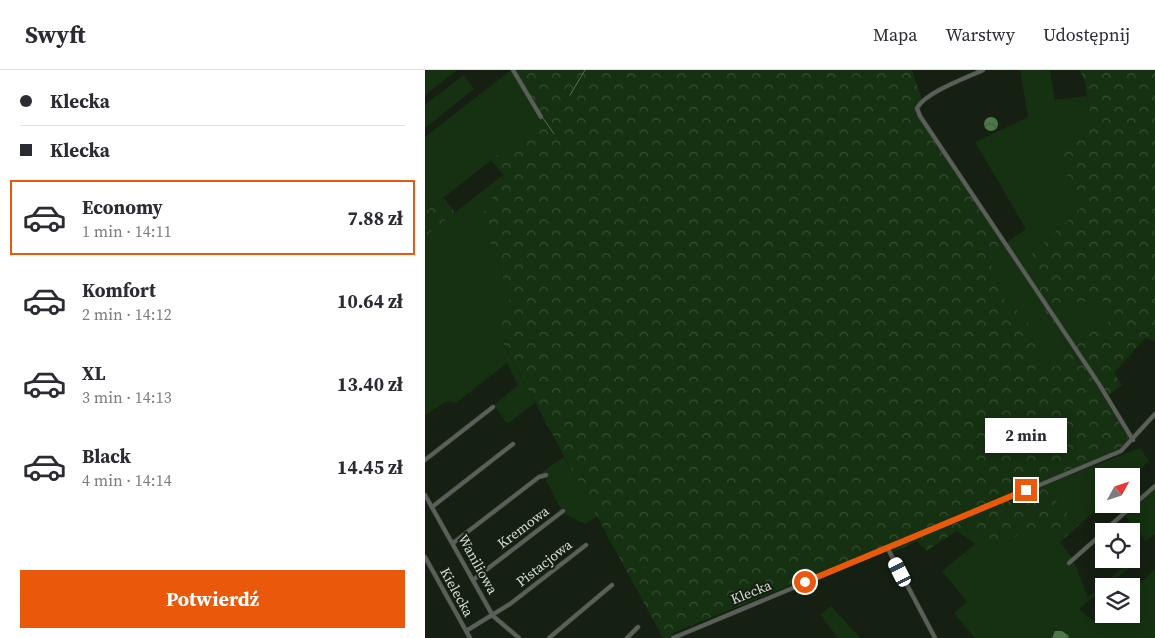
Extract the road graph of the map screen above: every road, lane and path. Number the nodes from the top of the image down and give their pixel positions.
1 (513, 70) edge
2 (983, 70) edge
3 (541, 117) dead end
4 (493, 407) dead end
5 (1155, 414) edge
6 (1133, 440) junction
7 (513, 444) dead end
8 (425, 460) edge
9 (546, 475) dead end
10 (1155, 486) edge
11 (425, 495) edge
12 (432, 507) junction
13 (563, 511) dead end
14 (1114, 523) edge
15 (1095, 540) edge
16 (453, 543) junction
17 (586, 545) dead end
18 (887, 547) junction
19 (425, 557) edge
20 (1069, 563) dead end
21 (473, 580) junction
22 (612, 585) dead end
23 (493, 616) junction
24 (638, 627) dead end
25 (466, 632) junction
26 (674, 637) edge
27 (470, 638) edge
28 (519, 638) edge
29 (549, 638) edge
30 (627, 638) edge
31 (935, 638) edge

1 - 3 street
2 - 6 street
4 - 8 street
5 - 6 street, Klecka
6 - 18 street, Klecka
7 - 12 street
9 - 16 street
10 - 14 street
11 - 12 street, Waniliowa
12 - 16 street, Waniliowa
13 - 21 street, Kremowa
15 - 20 street
16 - 21 street, Waniliowa
17 - 23 street, Pistacjowa
18 - 26 street, Klecka
18 - 31 street
19 - 25 street, Kielecka
21 - 23 street, Waniliowa
22 - 29 street
23 - 25 street, Pistacjowa
23 - 28 street, Waniliowa
24 - 30 street
25 - 27 street, Kielecka

